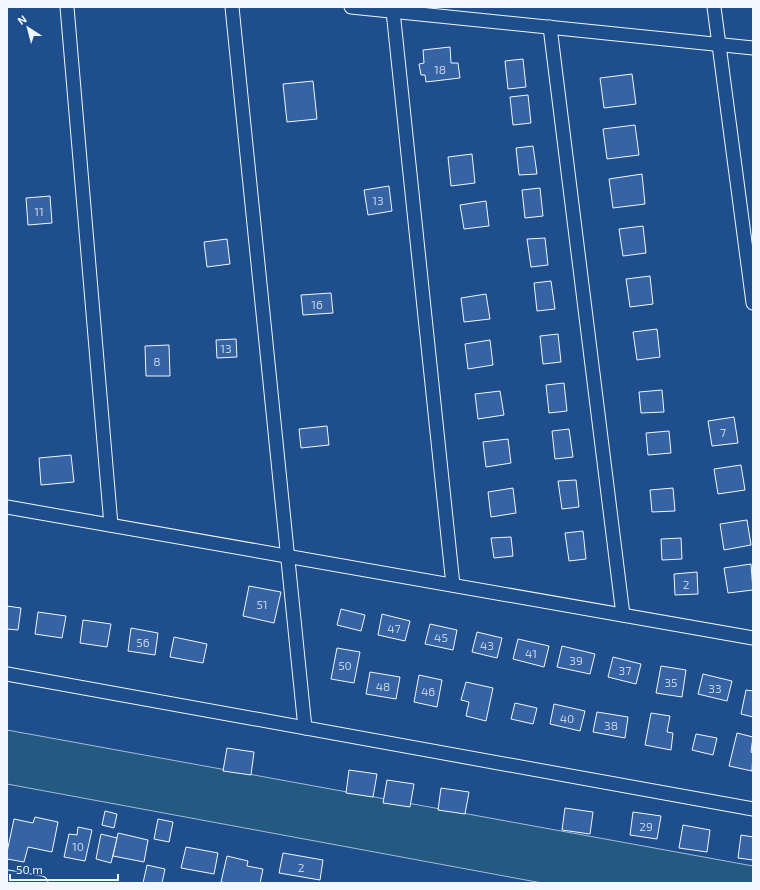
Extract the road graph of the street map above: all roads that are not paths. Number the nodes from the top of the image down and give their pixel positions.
1 (67, 7) edge
2 (232, 7) edge
3 (351, 7) edge
4 (714, 7) edge
5 (393, 11) junction
6 (550, 27) junction
7 (719, 45) junction
8 (753, 48) edge
9 (753, 303) edge
10 (7, 507) edge
11 (111, 525) junction
12 (288, 556) junction
13 (453, 585) junction
14 (623, 615) junction
15 (753, 638) edge
16 (7, 674) edge
17 (305, 728) junction
18 (753, 809) edge
19 (7, 877) edge
20 (41, 883) edge

1 - 11 street
2 - 12 street
3 - 5 street
4 - 7 street
5 - 6 street
5 - 13 street
6 - 7 street
6 - 14 street
7 - 8 street
7 - 9 street
10 - 11 street
11 - 12 street
12 - 13 street
12 - 17 street
13 - 14 street
14 - 15 street
16 - 17 street
17 - 18 street
19 - 20 street

